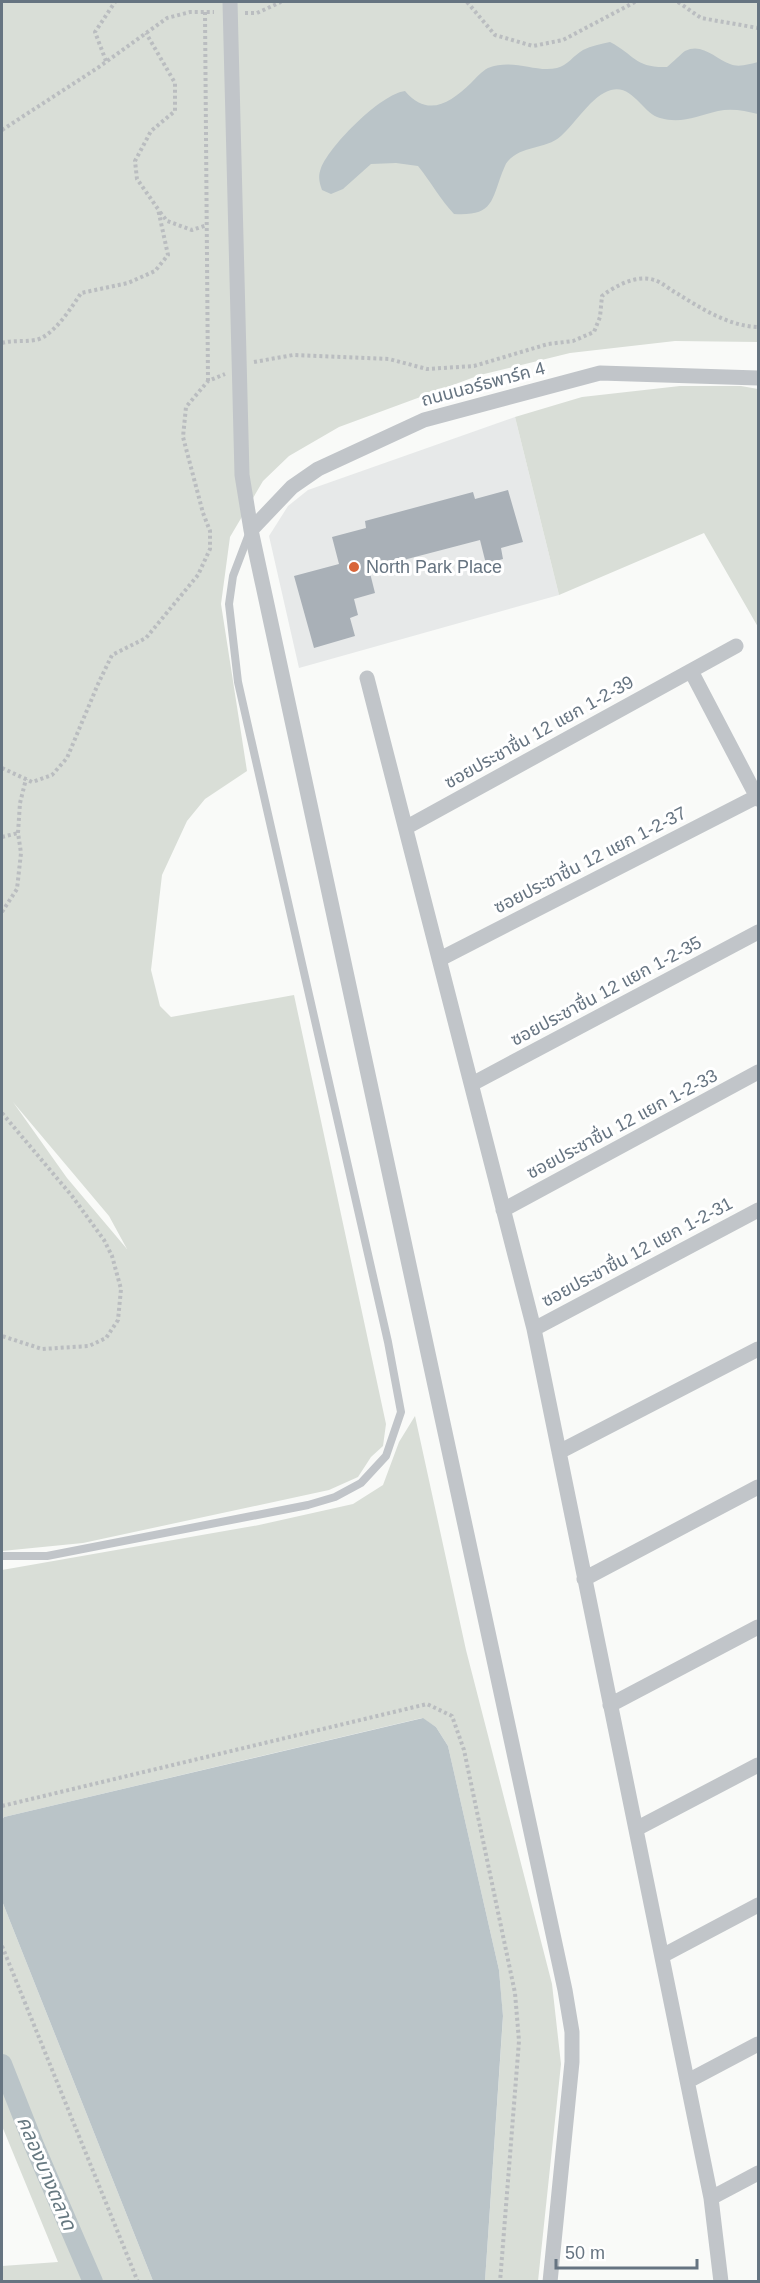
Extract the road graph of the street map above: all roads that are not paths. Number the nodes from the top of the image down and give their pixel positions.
1 (230, 7) edge
2 (759, 378) edge
3 (251, 530) junction
4 (736, 646) dead end
5 (691, 671) junction
6 (367, 678) dead end
7 (758, 797) edge
8 (406, 827) junction
9 (759, 932) edge
10 (440, 959) junction
11 (759, 1072) edge
12 (472, 1084) junction
13 (503, 1210) junction
14 (759, 1210) edge
15 (534, 1329) junction
16 (759, 1349) edge
17 (559, 1452) junction
18 (759, 1487) edge
19 (2, 1556) edge
20 (584, 1579) junction
21 (759, 1627) edge
22 (610, 1705) junction
23 (759, 1765) edge
24 (636, 1829) junction
25 (759, 1905) edge
26 (662, 1956) junction
27 (759, 2044) edge
28 (688, 2081) junction
29 (759, 2173) edge
30 (711, 2198) junction
31 (550, 2282) edge
32 (721, 2282) edge

1 - 3 street
2 - 3 street, ถนนนอร์ธพาร์ค 4
3 - 19 lane
3 - 31 street
4 - 5 street, ซอยประชาชื่น 12 แยก 1-2-39
5 - 7 street
5 - 8 street, ซอยประชาชื่น 12 แยก 1-2-39
6 - 8 street
7 - 10 street, ซอยประชาชื่น 12 แยก 1-2-37
8 - 10 street
9 - 12 street, ซอยประชาชื่น 12 แยก 1-2-35
10 - 12 street
11 - 13 street, ซอยประชาชื่น 12 แยก 1-2-33
12 - 13 street
13 - 15 street
14 - 15 street, ซอยประชาชื่น 12 แยก 1-2-31
15 - 17 street
16 - 17 street
17 - 20 street
18 - 20 street
20 - 22 street
21 - 22 street
22 - 24 street
23 - 24 street
24 - 26 street
25 - 26 street
26 - 28 street
27 - 28 street
28 - 30 street
29 - 30 street
30 - 32 street

